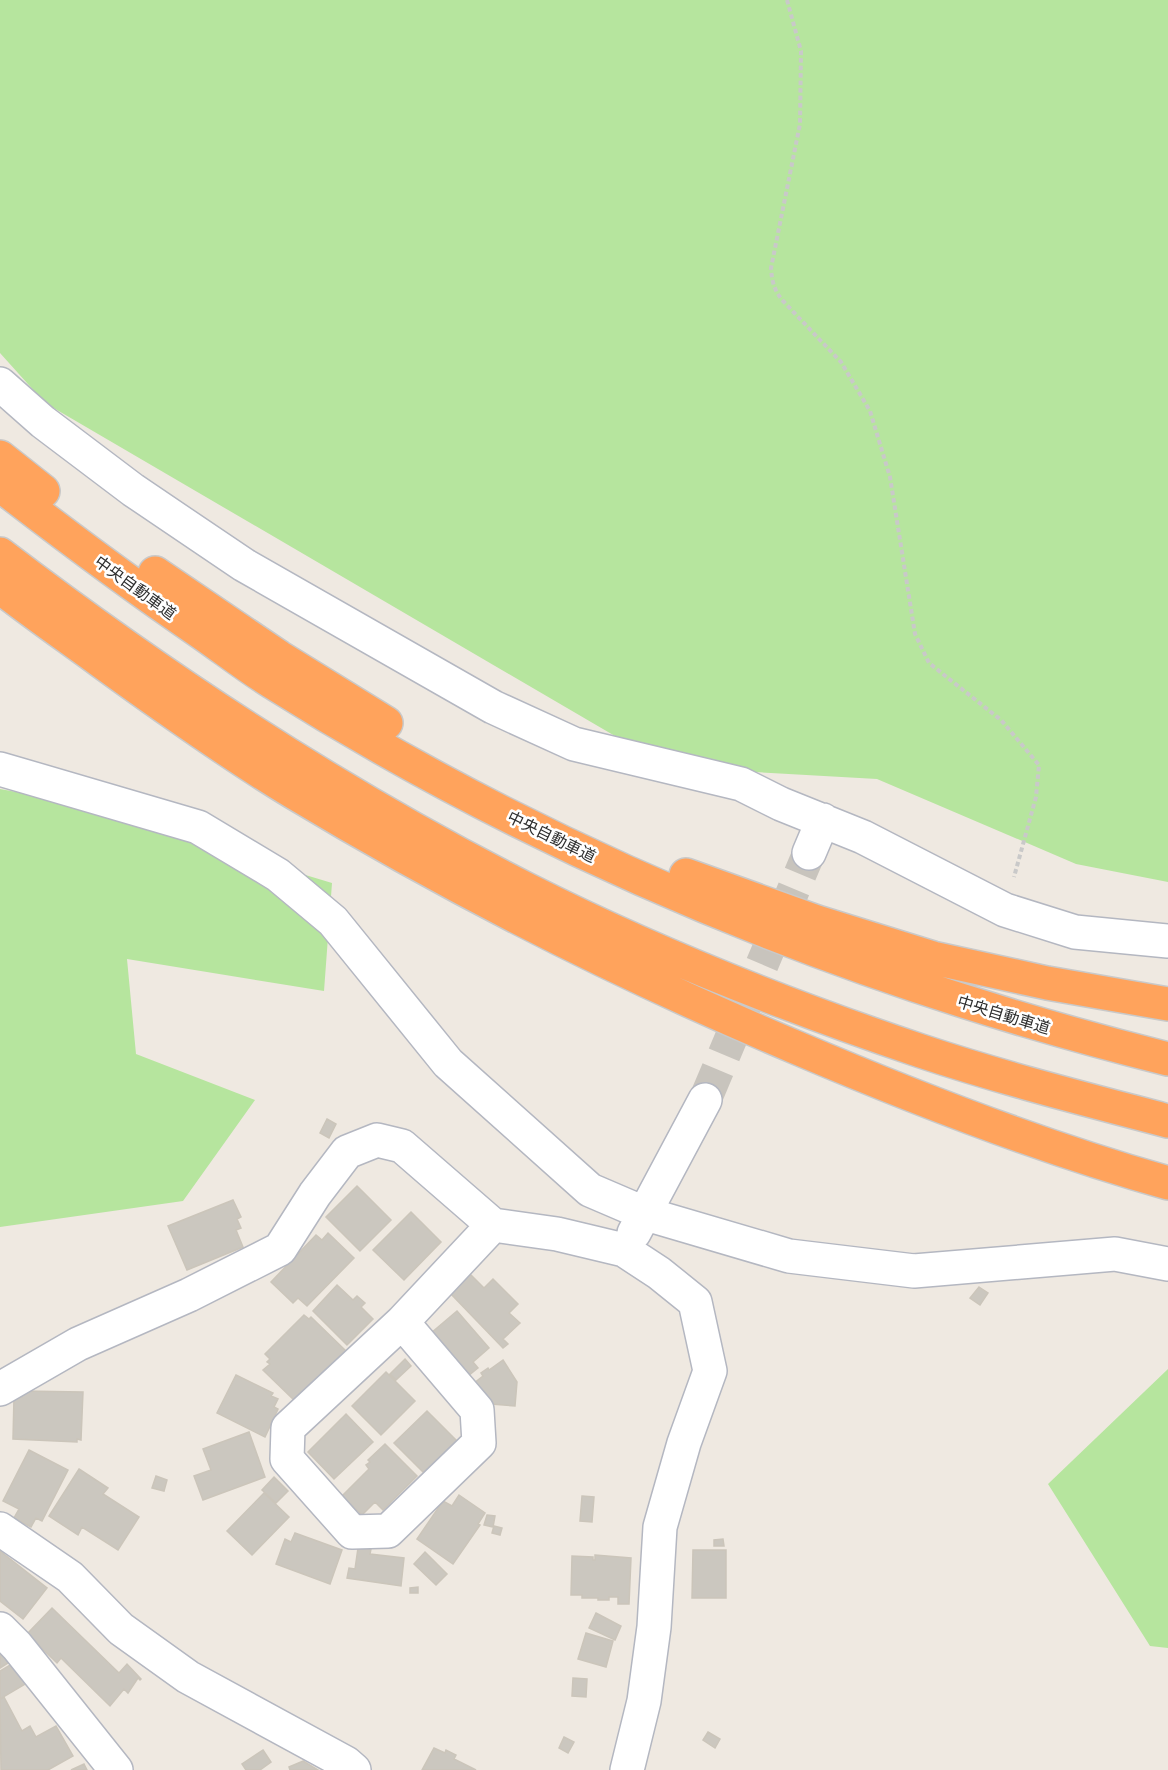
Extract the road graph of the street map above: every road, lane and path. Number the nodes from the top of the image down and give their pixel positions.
1 (787, 0) edge
2 (0, 384) edge
3 (0, 457) edge
4 (0, 485) edge
5 (0, 554) edge
6 (0, 587) edge
7 (0, 769) edge
8 (823, 820) junction
9 (809, 853) tunnel mouth
10 (1005, 910) junction
11 (1168, 940) edge
12 (1168, 1004) edge
13 (1168, 1059) edge
14 (705, 1100) tunnel mouth
15 (1168, 1121) edge
16 (1168, 1183) edge
17 (646, 1214) junction
18 (493, 1225) junction
19 (624, 1250) junction
20 (1168, 1264) edge
21 (402, 1322) junction
22 (0, 1389) edge
23 (0, 1529) edge
24 (0, 1629) edge
25 (116, 1770) edge
26 (354, 1770) edge
27 (627, 1770) edge

1 - 10 path
2 - 8 street
3 - 12 highway
4 - 13 highway, 中央自動車道
5 - 15 highway
6 - 16 highway
7 - 17 street
8 - 9 street
8 - 10 street
10 - 11 street
14 - 17 street
17 - 19 street
17 - 20 street
18 - 19 street
18 - 21 street
18 - 22 street
19 - 27 street
21 - 21 street
23 - 26 street
24 - 25 street

